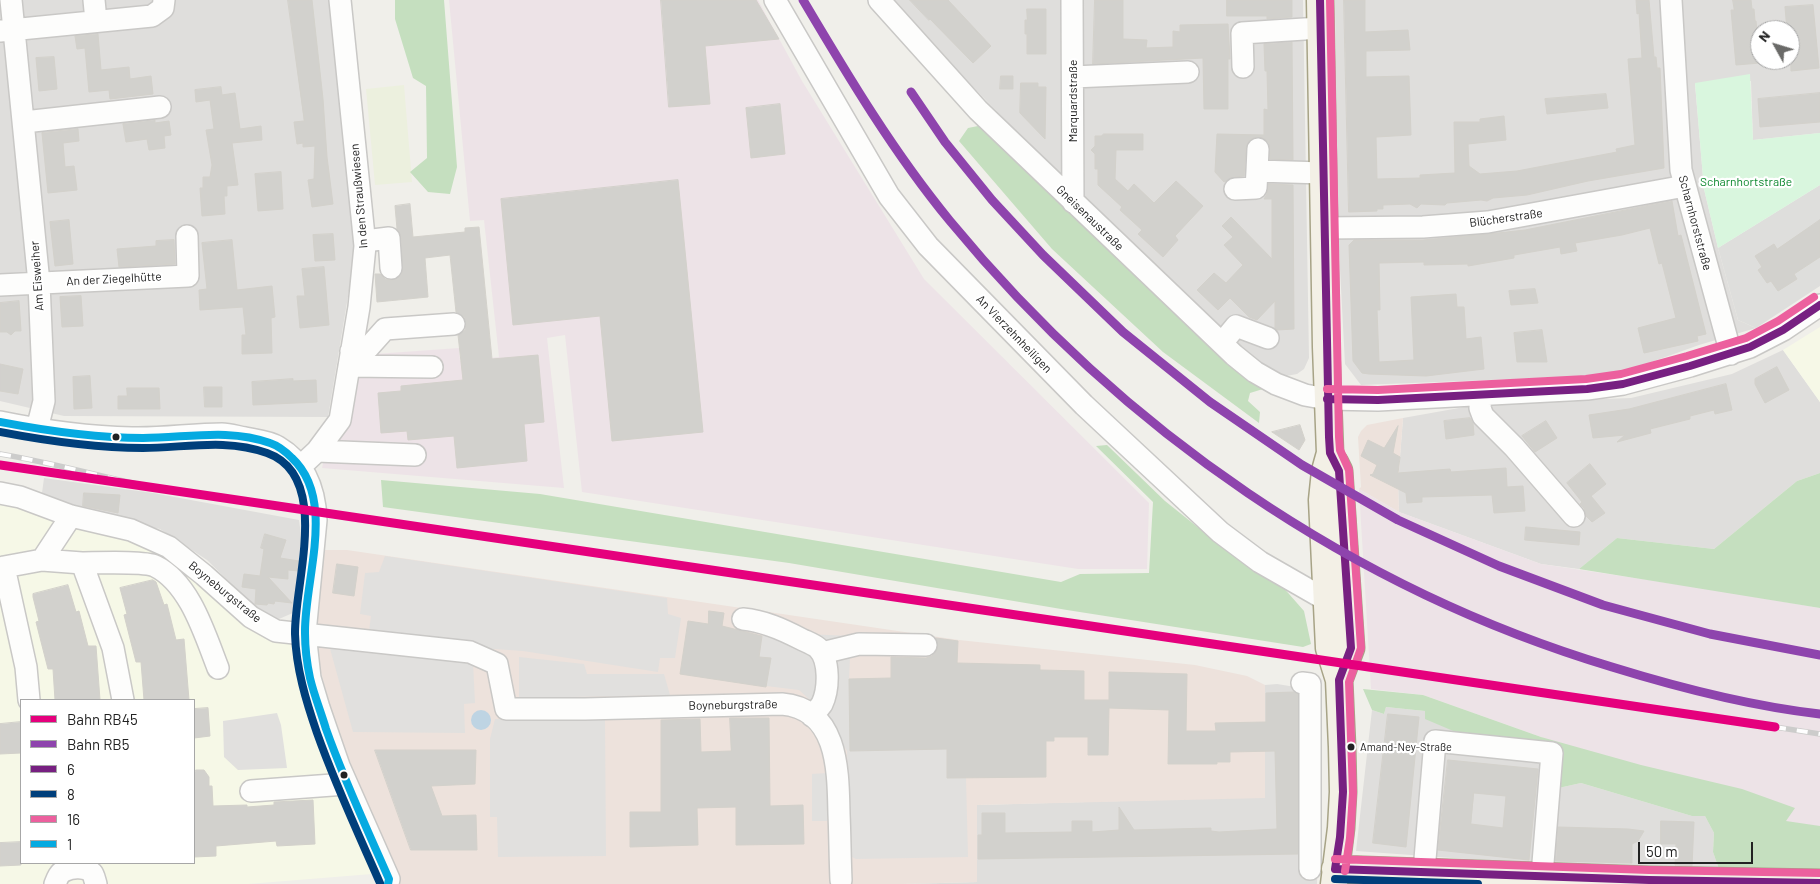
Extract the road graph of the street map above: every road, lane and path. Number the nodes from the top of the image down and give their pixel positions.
1 (11, 0) edge
2 (164, 0) edge
3 (340, 0) edge
4 (775, 0) edge
5 (880, 0) edge
6 (1072, 0) edge
7 (1320, 0) edge
8 (1672, 0) edge
9 (95, 10) edge
10 (1320, 28) junction
11 (7, 30) edge
12 (1243, 67) dead end
13 (1188, 72) dead end
14 (1072, 76) junction
15 (160, 107) dead end
16 (24, 122) junction
17 (1258, 149) dead end
18 (1257, 171) junction
19 (1323, 173) junction
20 (1685, 186) junction
21 (1235, 189) dead end
22 (1073, 202) junction
23 (1324, 228) junction
24 (187, 236) dead end
25 (364, 241) junction
26 (391, 268) dead end
27 (38, 283) junction
28 (0, 285) edge
29 (1820, 305) edge
30 (454, 324) dead end
31 (1268, 338) dead end
32 (1222, 343) junction
33 (1731, 354) junction
34 (350, 358) junction
35 (432, 367) dead end
36 (1481, 394) junction
37 (1327, 399) junction
38 (0, 422) edge
39 (37, 429) junction
40 (317, 451) junction
41 (1330, 453) junction
42 (415, 455) dead end
43 (305, 475) junction
44 (0, 493) edge
45 (71, 516) junction
46 (1574, 516) dead end
47 (42, 560) junction
48 (82, 563) junction
49 (2, 568) edge
50 (1328, 601) junction
51 (743, 620) dead end
52 (305, 633) junction
53 (926, 645) dead end
54 (822, 653) junction
55 (218, 668) dead end
56 (1339, 680) junction
57 (1302, 683) dead end
58 (29, 699) edge
59 (123, 699) edge
60 (812, 716) junction
61 (346, 784) junction
62 (251, 791) dead end
63 (1424, 871) junction
64 (94, 873) edge
65 (1326, 874) edge
66 (1542, 875) junction
67 (841, 880) dead end
68 (1649, 882) edge
69 (1820, 883) edge
70 (55, 884) edge
71 (388, 884) edge

1 - 11 street, Am Eisweiher
2 - 9 street
3 - 25 street, In den Straußwiesen
4 - 50 street, An Vierzehnheiligen
5 - 22 street, Gneisenaustraße
6 - 14 street, Marquardstraße
7 - 10 main road
8 - 20 street, Scharnhorststraße
9 - 11 street
10 - 12 street
10 - 19 main road
11 - 16 street, Am Eisweiher
13 - 14 street
14 - 22 street, Marquardstraße
15 - 16 street
16 - 27 street, Am Eisweiher
17 - 18 street
18 - 19 street
18 - 21 street
19 - 23 main road
20 - 23 street, Blücherstraße
20 - 33 street, Scharnhorststraße
22 - 32 street, Gneisenaustraße
23 - 37 main road
24 - 27 street, An der Ziegelhütte
25 - 26 street
25 - 34 street, In den Straußwiesen
27 - 28 street, An der Ziegelhütte
27 - 39 street, Am Eisweiher
29 - 33 street
30 - 34 street
31 - 32 street
32 - 37 street, Gneisenaustraße
33 - 36 street
34 - 35 street
34 - 40 street, In den Straußwiesen
36 - 37 street
36 - 46 street
37 - 41 main road
38 - 39 street
39 - 43 street
40 - 42 street
40 - 43 street, In den Straußwiesen
41 - 50 main road
41 - 56 main road
43 - 52 street
44 - 45 street, Boyneburgstraße
45 - 47 street
45 - 52 street, Boyneburgstraße
47 - 48 street
47 - 49 street
48 - 55 street
48 - 59 street
49 - 58 street
50 - 56 main road
51 - 54 street
52 - 60 street, Boyneburgstraße
52 - 61 street
53 - 54 street
54 - 60 street
56 - 65 main road
57 - 65 street
60 - 67 street, Boyneburgstraße
61 - 62 street
61 - 71 street
63 - 65 main road
63 - 66 main road
63 - 66 street
64 - 70 street
66 - 68 main road
68 - 69 main road

